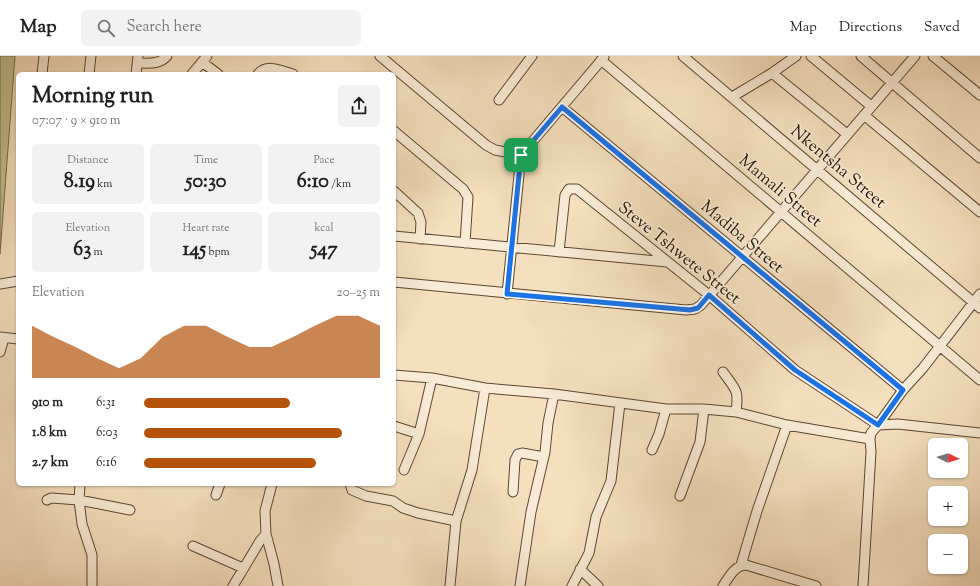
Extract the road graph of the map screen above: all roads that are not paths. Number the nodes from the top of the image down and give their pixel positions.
1 (44, 56) edge
2 (91, 56) edge
3 (167, 56) edge
4 (380, 56) edge
5 (532, 56) edge
6 (683, 56) edge
7 (796, 56) edge
8 (811, 56) edge
9 (861, 56) edge
10 (915, 56) edge
11 (933, 56) edge
12 (603, 58) edge
13 (138, 59) edge
14 (205, 59) edge
15 (42, 72) edge
16 (89, 72) edge
17 (136, 72) edge
18 (194, 72) edge
19 (216, 72) edge
20 (260, 72) edge
21 (285, 72) edge
22 (772, 73) junction
23 (892, 83) junction
24 (980, 96) edge
25 (732, 97) junction
26 (499, 100) dead end
27 (871, 106) junction
28 (562, 107) junction
29 (864, 115) junction
30 (396, 133) edge
31 (847, 134) junction
32 (521, 155) junction
33 (980, 158) edge
34 (818, 170) junction
35 (396, 193) edge
36 (781, 212) junction
37 (980, 212) edge
38 (396, 236) edge
39 (420, 238) junction
40 (465, 243) junction
41 (512, 247) junction
42 (559, 252) junction
43 (743, 256) junction
44 (667, 262) junction
45 (16, 281) edge
46 (396, 282) edge
47 (0, 284) edge
48 (507, 294) junction
49 (980, 294) edge
50 (709, 295) junction
51 (977, 305) edge
52 (2, 338) edge
53 (16, 340) edge
54 (940, 345) junction
55 (0, 352) edge
56 (724, 372) dead end
57 (396, 375) edge
58 (432, 378) junction
59 (980, 380) edge
60 (485, 388) junction
61 (903, 390) junction
62 (554, 394) junction
63 (620, 403) junction
64 (704, 409) junction
65 (666, 410) junction
66 (736, 412) junction
67 (787, 425) junction
68 (878, 425) junction
69 (396, 427) edge
70 (980, 433) edge
71 (419, 434) junction
72 (870, 439) junction
73 (652, 450) dead end
74 (544, 457) junction
75 (404, 470) dead end
76 (80, 486) edge
77 (219, 486) edge
78 (272, 486) edge
79 (351, 486) edge
80 (512, 492) dead end
81 (216, 495) dead end
82 (680, 496) dead end
83 (47, 500) dead end
84 (79, 500) junction
85 (130, 510) dead end
86 (456, 521) junction
87 (266, 534) junction
88 (193, 546) dead end
89 (741, 565) junction
90 (243, 568) junction
91 (580, 569) junction
92 (92, 586) edge
93 (233, 586) edge
94 (278, 586) edge
95 (450, 586) edge
96 (520, 586) edge
97 (572, 586) edge
98 (598, 586) edge
99 (723, 586) edge
100 (816, 586) edge
101 (863, 586) edge

1 - 15 street
2 - 16 street
3 - 13 street
4 - 32 street
5 - 26 street
6 - 25 street, Nkentsha Street
7 - 22 street
8 - 27 street
9 - 23 street
10 - 23 street
11 - 24 street
12 - 28 street
12 - 36 street, Mamali Street
13 - 17 street
14 - 18 street
14 - 19 street
20 - 21 street
22 - 25 street
22 - 31 street
23 - 27 street
23 - 33 street
25 - 34 street, Nkentsha Street
27 - 29 street
28 - 32 street
28 - 43 street, Madiba Street
29 - 31 street
29 - 37 street
30 - 40 street
31 - 34 street
32 - 41 street
34 - 36 street
34 - 51 street, Nkentsha Street
35 - 39 street
36 - 43 street
36 - 54 street, Mamali Street
38 - 39 street
39 - 40 street
40 - 41 street
41 - 42 street
41 - 48 street
42 - 44 street
42 - 44 street, Steve Tshwete Street
43 - 50 street
43 - 61 street, Madiba Street
44 - 50 street, Steve Tshwete Street
45 - 47 street
46 - 48 street
48 - 50 street
49 - 51 street
50 - 68 street, Steve Tshwete Street
51 - 54 street
52 - 53 street
52 - 55 street
54 - 59 street, Mamali Street
54 - 61 street
56 - 66 street
57 - 58 street
58 - 60 street
58 - 71 street
60 - 62 street
60 - 86 street
61 - 68 street
62 - 63 street
62 - 74 street
63 - 65 street
63 - 91 street
64 - 65 street
64 - 66 street
64 - 82 street
65 - 73 street
66 - 67 street
67 - 72 street
67 - 89 street
68 - 70 street
68 - 72 street
69 - 71 street
71 - 75 street
72 - 101 street
74 - 80 street
74 - 96 street
76 - 84 street
77 - 81 street
78 - 87 street
79 - 86 street
83 - 84 street
84 - 85 street
84 - 92 street
86 - 95 street
87 - 90 street
87 - 94 street
88 - 90 street
89 - 99 street
89 - 100 street
90 - 93 street
91 - 97 street
91 - 98 street

